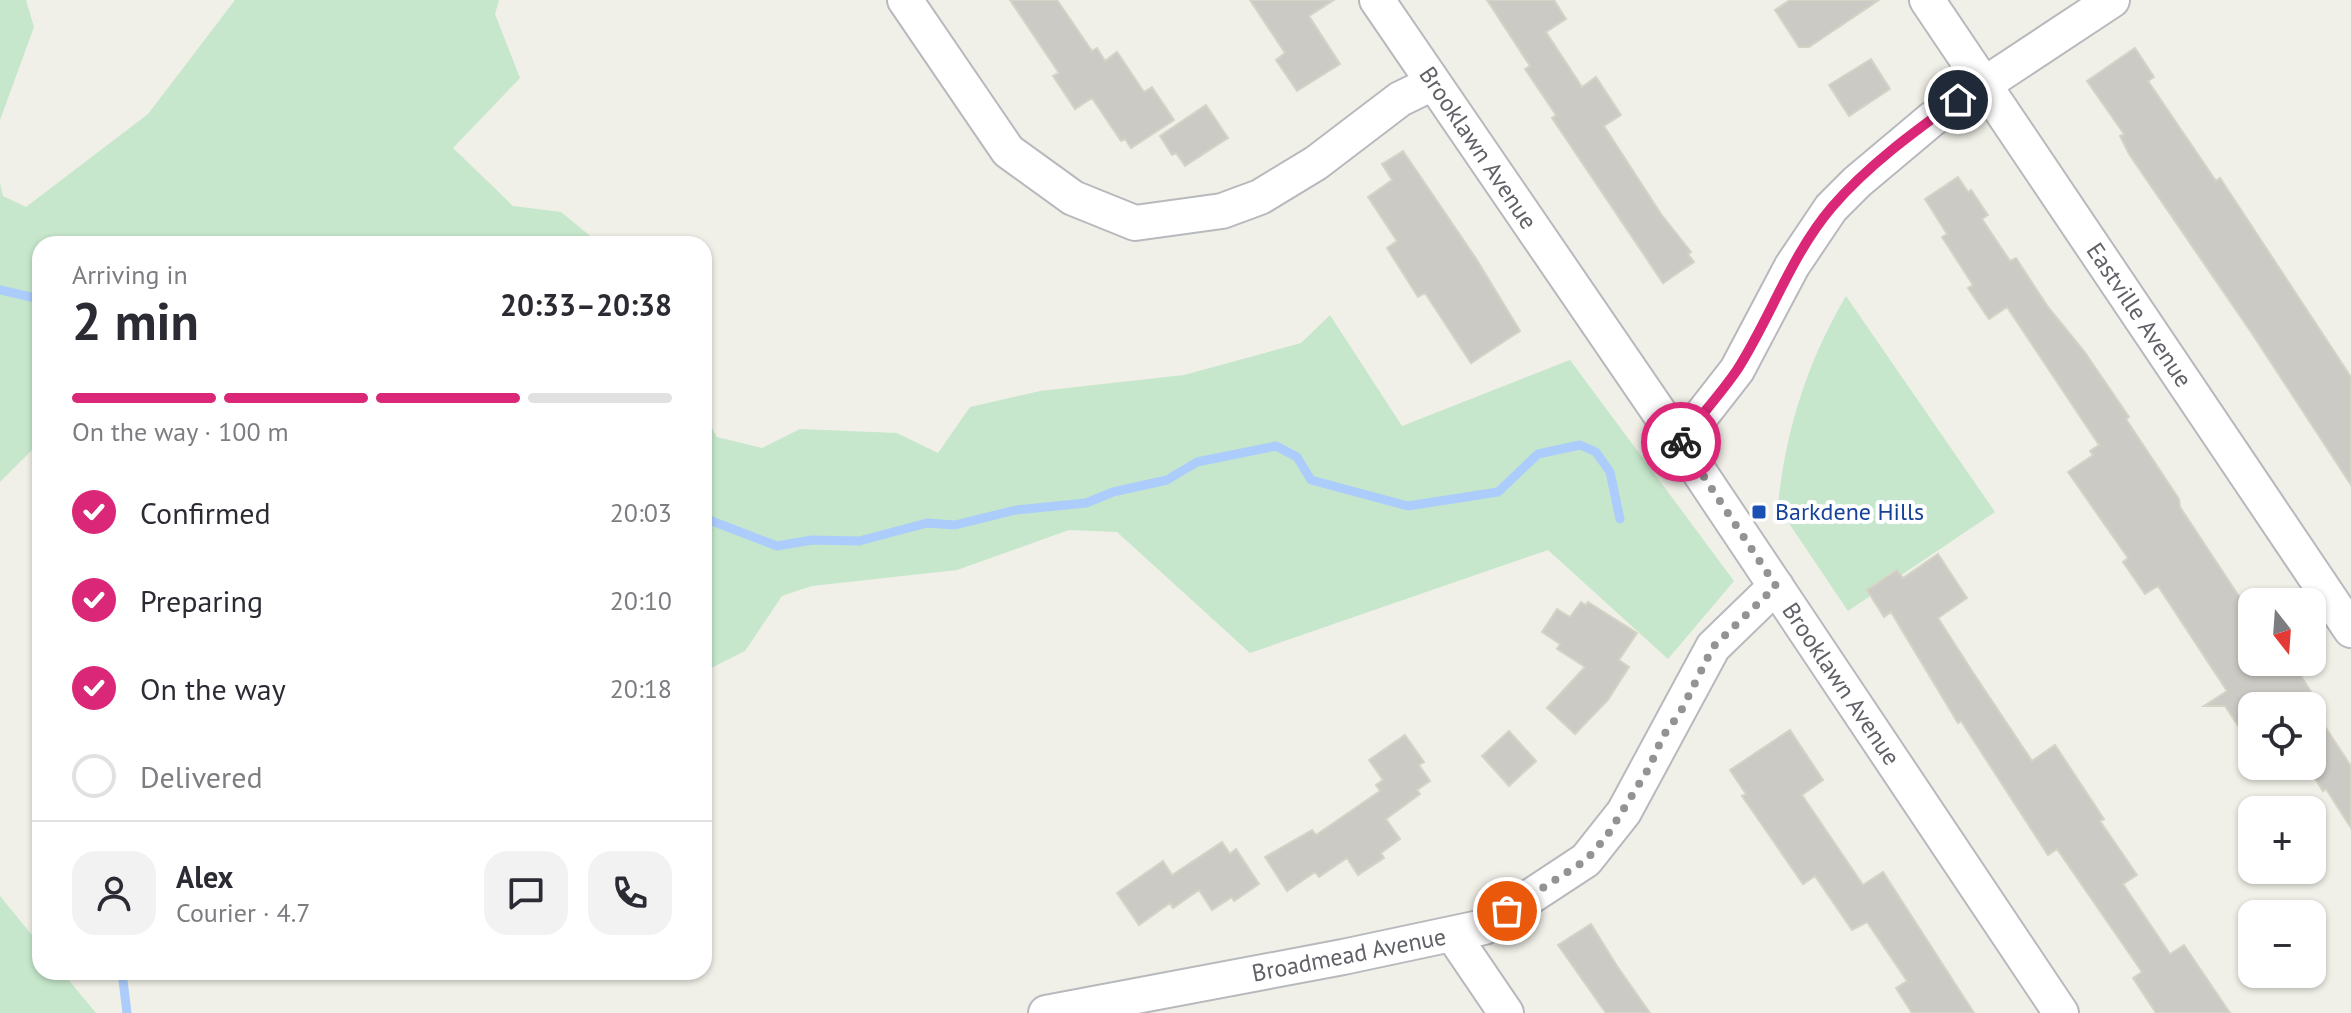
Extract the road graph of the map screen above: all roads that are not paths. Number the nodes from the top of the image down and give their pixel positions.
1 (905, 0) edge
2 (1377, 0) edge
3 (1927, 0) edge
4 (2112, 0) edge
5 (1984, 82) junction
6 (1433, 83) junction
7 (1680, 443) junction
8 (1776, 586) junction
9 (2351, 630) edge
10 (1453, 935) junction
11 (1046, 1013) edge
12 (1506, 1013) edge
13 (2061, 1013) edge

1 - 6 street
2 - 6 street, Brooklawn Avenue
3 - 5 street, Eastville Avenue
4 - 5 street
5 - 7 street
5 - 9 street, Eastville Avenue
6 - 7 street, Brooklawn Avenue
7 - 8 street, Brooklawn Avenue
8 - 10 street, Broadmead Avenue
8 - 13 street, Brooklawn Avenue
10 - 11 street, Broadmead Avenue
10 - 12 street

